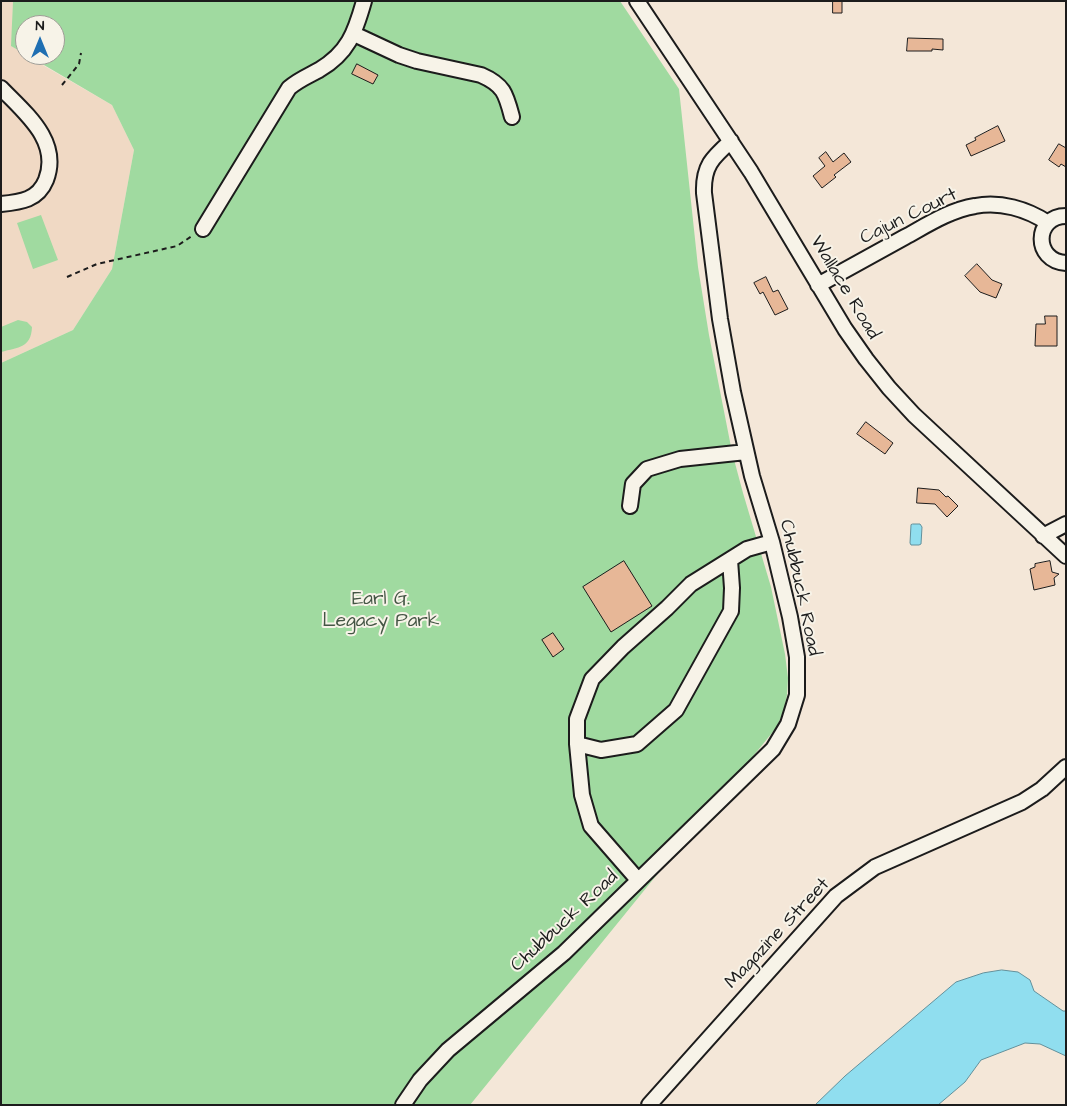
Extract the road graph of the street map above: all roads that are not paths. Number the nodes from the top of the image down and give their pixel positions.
1 (357, 1) edge
2 (364, 1) edge
3 (637, 1) edge
4 (356, 28) junction
5 (1, 88) edge
6 (512, 117) dead end
7 (731, 141) junction
8 (1, 204) edge
9 (1066, 216) edge
10 (1048, 223) junction
11 (203, 230) road end
12 (1066, 263) edge
13 (818, 285) junction
14 (746, 452) junction
15 (630, 506) dead end
16 (1066, 524) edge
17 (1043, 536) junction
18 (772, 542) junction
19 (1066, 556) edge
20 (730, 560) junction
21 (576, 744) junction
22 (1066, 767) edge
23 (638, 880) junction
24 (403, 1105) edge
25 (649, 1105) edge

1 - 4 street
2 - 4 street
3 - 7 street, Wallace Road
4 - 6 street
4 - 11 street
5 - 8 street
7 - 13 street, Wallace Road
7 - 14 street, Chubbuck Road
9 - 10 street
10 - 12 street
10 - 13 street, Cajun Court
13 - 17 street, Wallace Road
14 - 15 street
14 - 18 street, Chubbuck Road
16 - 17 street
17 - 19 street, Wallace Road
18 - 20 street
18 - 23 street, Chubbuck Road
20 - 21 street
20 - 21 street
21 - 23 street
22 - 25 street, Magazine Street
23 - 24 street, Chubbuck Road

